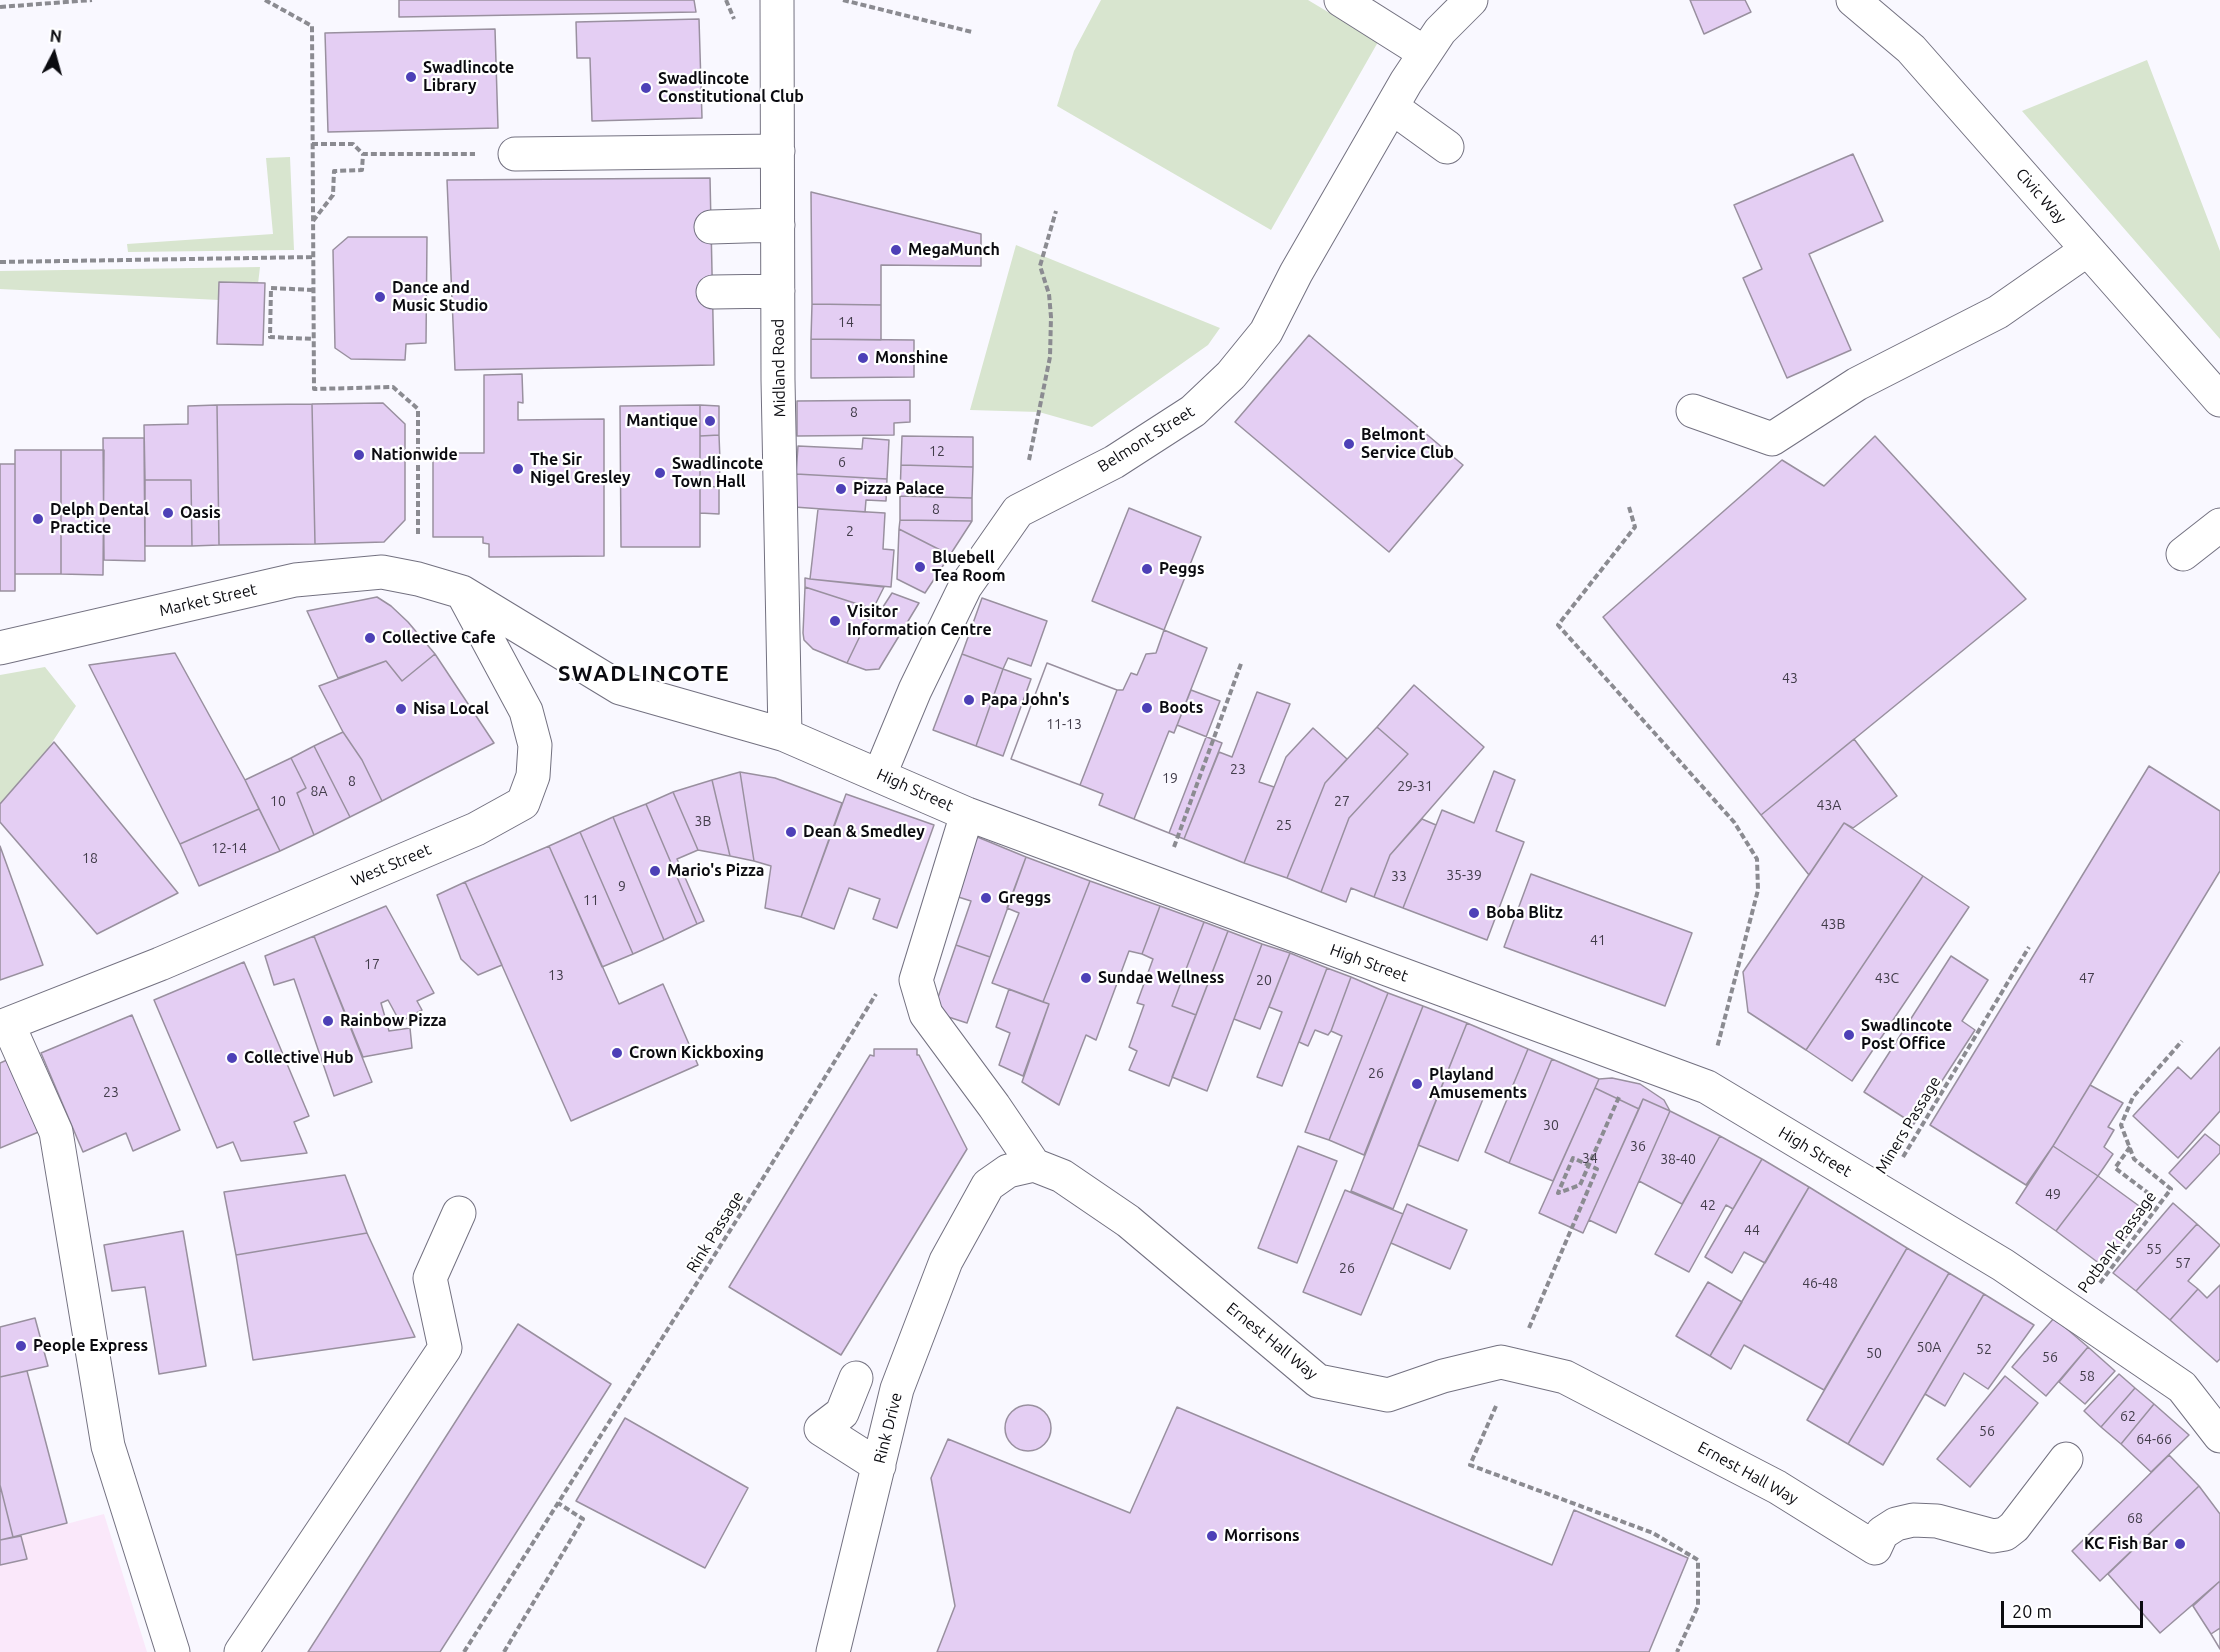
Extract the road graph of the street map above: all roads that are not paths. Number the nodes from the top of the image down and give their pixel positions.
1 (777, 0) edge
2 (1341, 0) edge
3 (1471, 0) edge
4 (1853, 0) edge
5 (1425, 53) junction
6 (1393, 108) junction
7 (1447, 147) dead end
8 (778, 151) junction
9 (515, 154) road end
10 (778, 225) junction
11 (711, 227) dead end
12 (2087, 250) junction
13 (778, 291) junction
14 (713, 292) dead end
15 (2220, 400) edge
16 (1693, 411) dead end
17 (2220, 525) edge
18 (2183, 554) dead end
19 (462, 592) junction
20 (0, 648) edge
21 (785, 735) junction
22 (880, 774) junction
23 (968, 814) junction
24 (4, 1025) edge
25 (1034, 1165) junction
26 (459, 1213) dead end
27 (856, 1378) dead end
28 (2220, 1436) edge
29 (2066, 1459) dead end
30 (879, 1466) junction
31 (173, 1652) edge
32 (241, 1652) edge
33 (833, 1652) edge

1 - 8 street, Midland Road
2 - 5 street
3 - 5 street, Belmont Street
4 - 12 street, Civic Way
5 - 6 street, Belmont Street
6 - 7 street
6 - 22 street, Belmont Street
8 - 9 street
8 - 10 street, Midland Road
10 - 11 street
10 - 13 street, Midland Road
12 - 15 street, Civic Way
12 - 16 street
13 - 14 street
13 - 21 street, Midland Road
17 - 18 street
19 - 20 street, Market Street
19 - 21 street, High Street
19 - 24 street, West Street
21 - 22 street, High Street
22 - 23 street, High Street
23 - 25 street
23 - 28 street, High Street
24 - 31 street
25 - 29 street, Ernest Hall Way
25 - 30 street, Rink Drive
26 - 32 street
27 - 30 street
30 - 33 street, Rink Drive

